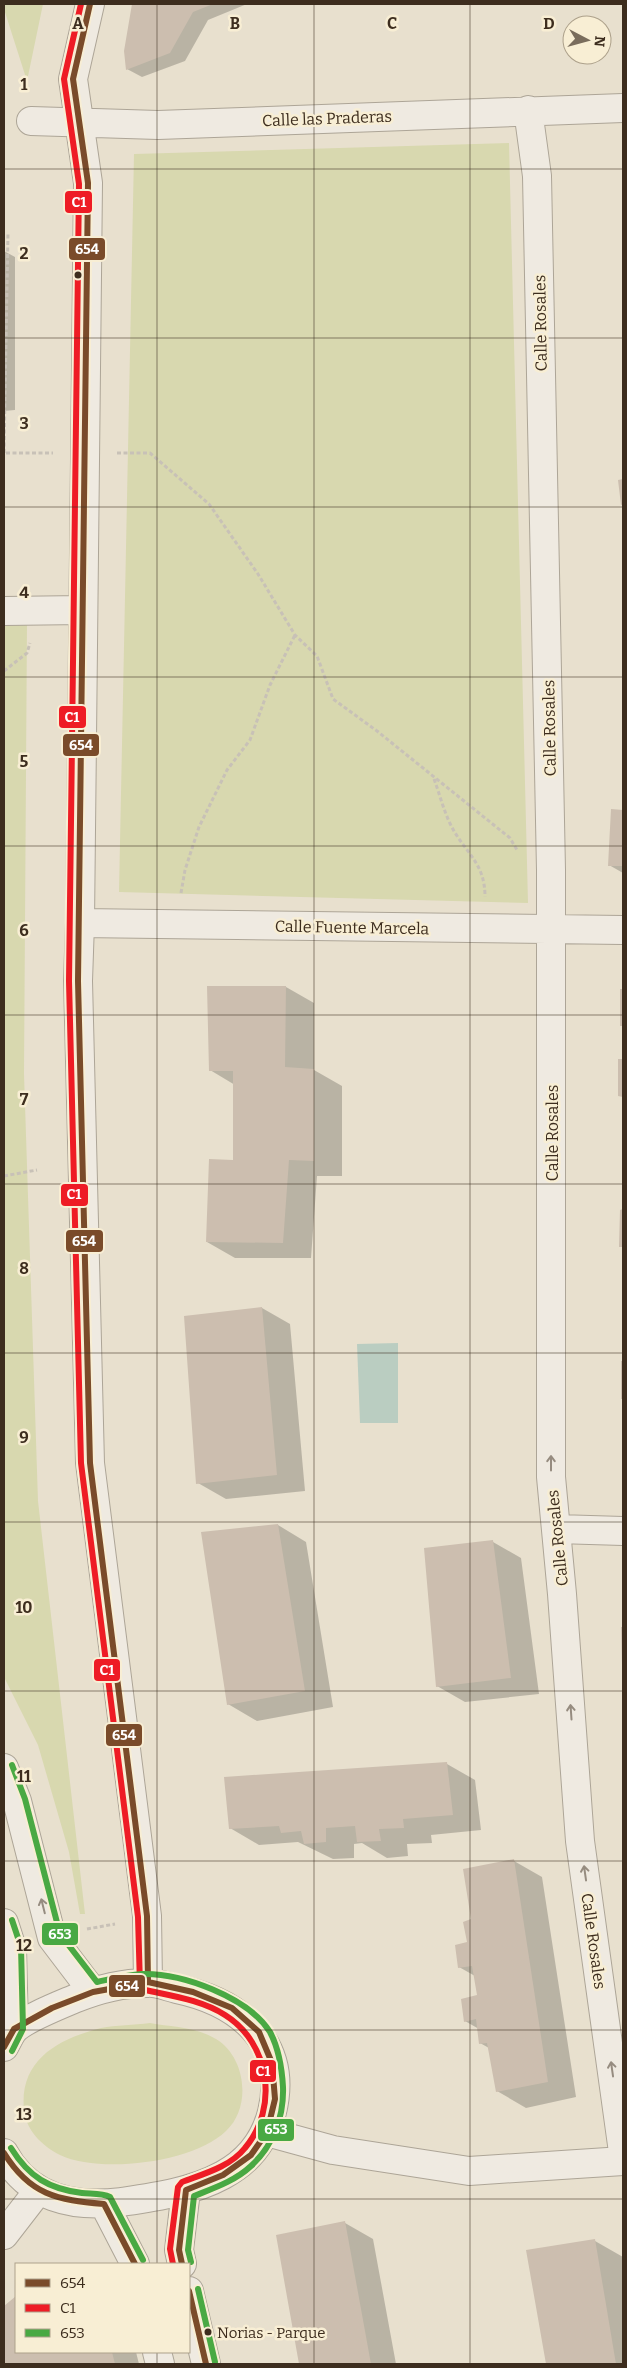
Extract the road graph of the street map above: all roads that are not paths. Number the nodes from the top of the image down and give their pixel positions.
1 (90, 4) edge
2 (623, 108) edge
3 (528, 110) junction
4 (31, 121) dead end
5 (79, 122) junction
6 (83, 610) junction
7 (4, 611) edge
8 (80, 923) junction
9 (552, 929) junction
10 (623, 930) edge
11 (556, 1529) junction
12 (623, 1531) edge
13 (4, 1768) edge
14 (4, 1923) edge
15 (148, 1982) junction
16 (93, 1992) junction
17 (9, 2038) edge
18 (267, 2132) junction
19 (623, 2152) edge
20 (4, 2153) edge
21 (623, 2161) edge
22 (186, 2190) junction
23 (38, 2191) junction
24 (104, 2204) junction
25 (4, 2235) edge
26 (134, 2263) edge
27 (182, 2263) edge
28 (190, 2296) edge
29 (206, 2364) edge

1 - 5 street
2 - 3 street, Calle las Praderas
3 - 5 street, Calle las Praderas
3 - 9 street, Calle Rosales
4 - 5 street, Calle las Praderas
5 - 6 street
6 - 7 street
6 - 8 street
8 - 9 street, Calle Fuente Marcela
8 - 15 street
9 - 10 street, Calle Fuente Marcela
11 -> 9 street, Calle Rosales
11 - 12 street
19 -> 11 street, Calle Rosales
16 -> 13 street
14 - 17 street
15 - 16 street
15 - 18 street
16 - 17 street
18 - 21 street
18 - 22 street
20 - 23 street
22 - 24 street
22 - 27 street
23 - 24 street
23 - 25 street
24 - 26 street
28 - 29 street

